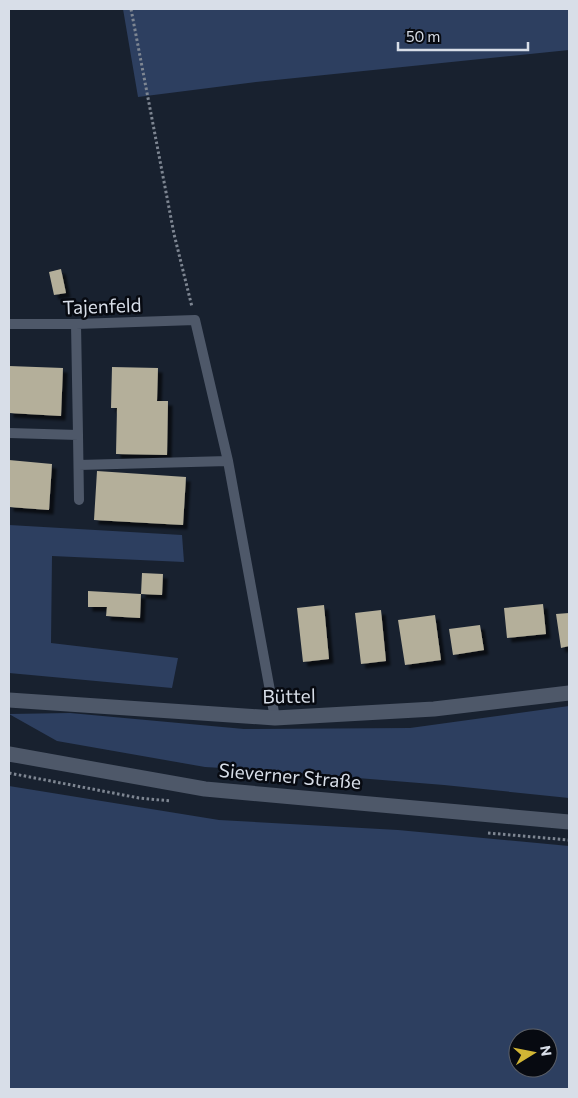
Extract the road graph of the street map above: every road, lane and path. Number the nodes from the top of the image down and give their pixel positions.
1 (131, 9) edge
2 (196, 320) junction
3 (9, 324) edge
4 (76, 324) junction
5 (9, 433) edge
6 (78, 435) junction
7 (228, 460) junction
8 (79, 465) junction
9 (79, 500) dead end
10 (569, 693) edge
11 (9, 700) edge
12 (275, 718) junction
13 (9, 754) edge
14 (569, 822) edge

1 - 2 path
2 - 4 lane, Tajenfeld
2 - 7 lane
3 - 4 lane, Tajenfeld
4 - 6 lane
5 - 6 lane
6 - 8 lane
7 - 8 lane
7 - 12 lane
8 - 9 lane
10 - 12 street, Büttel
11 - 12 street, Büttel
13 - 14 street, Sieverner Straße

